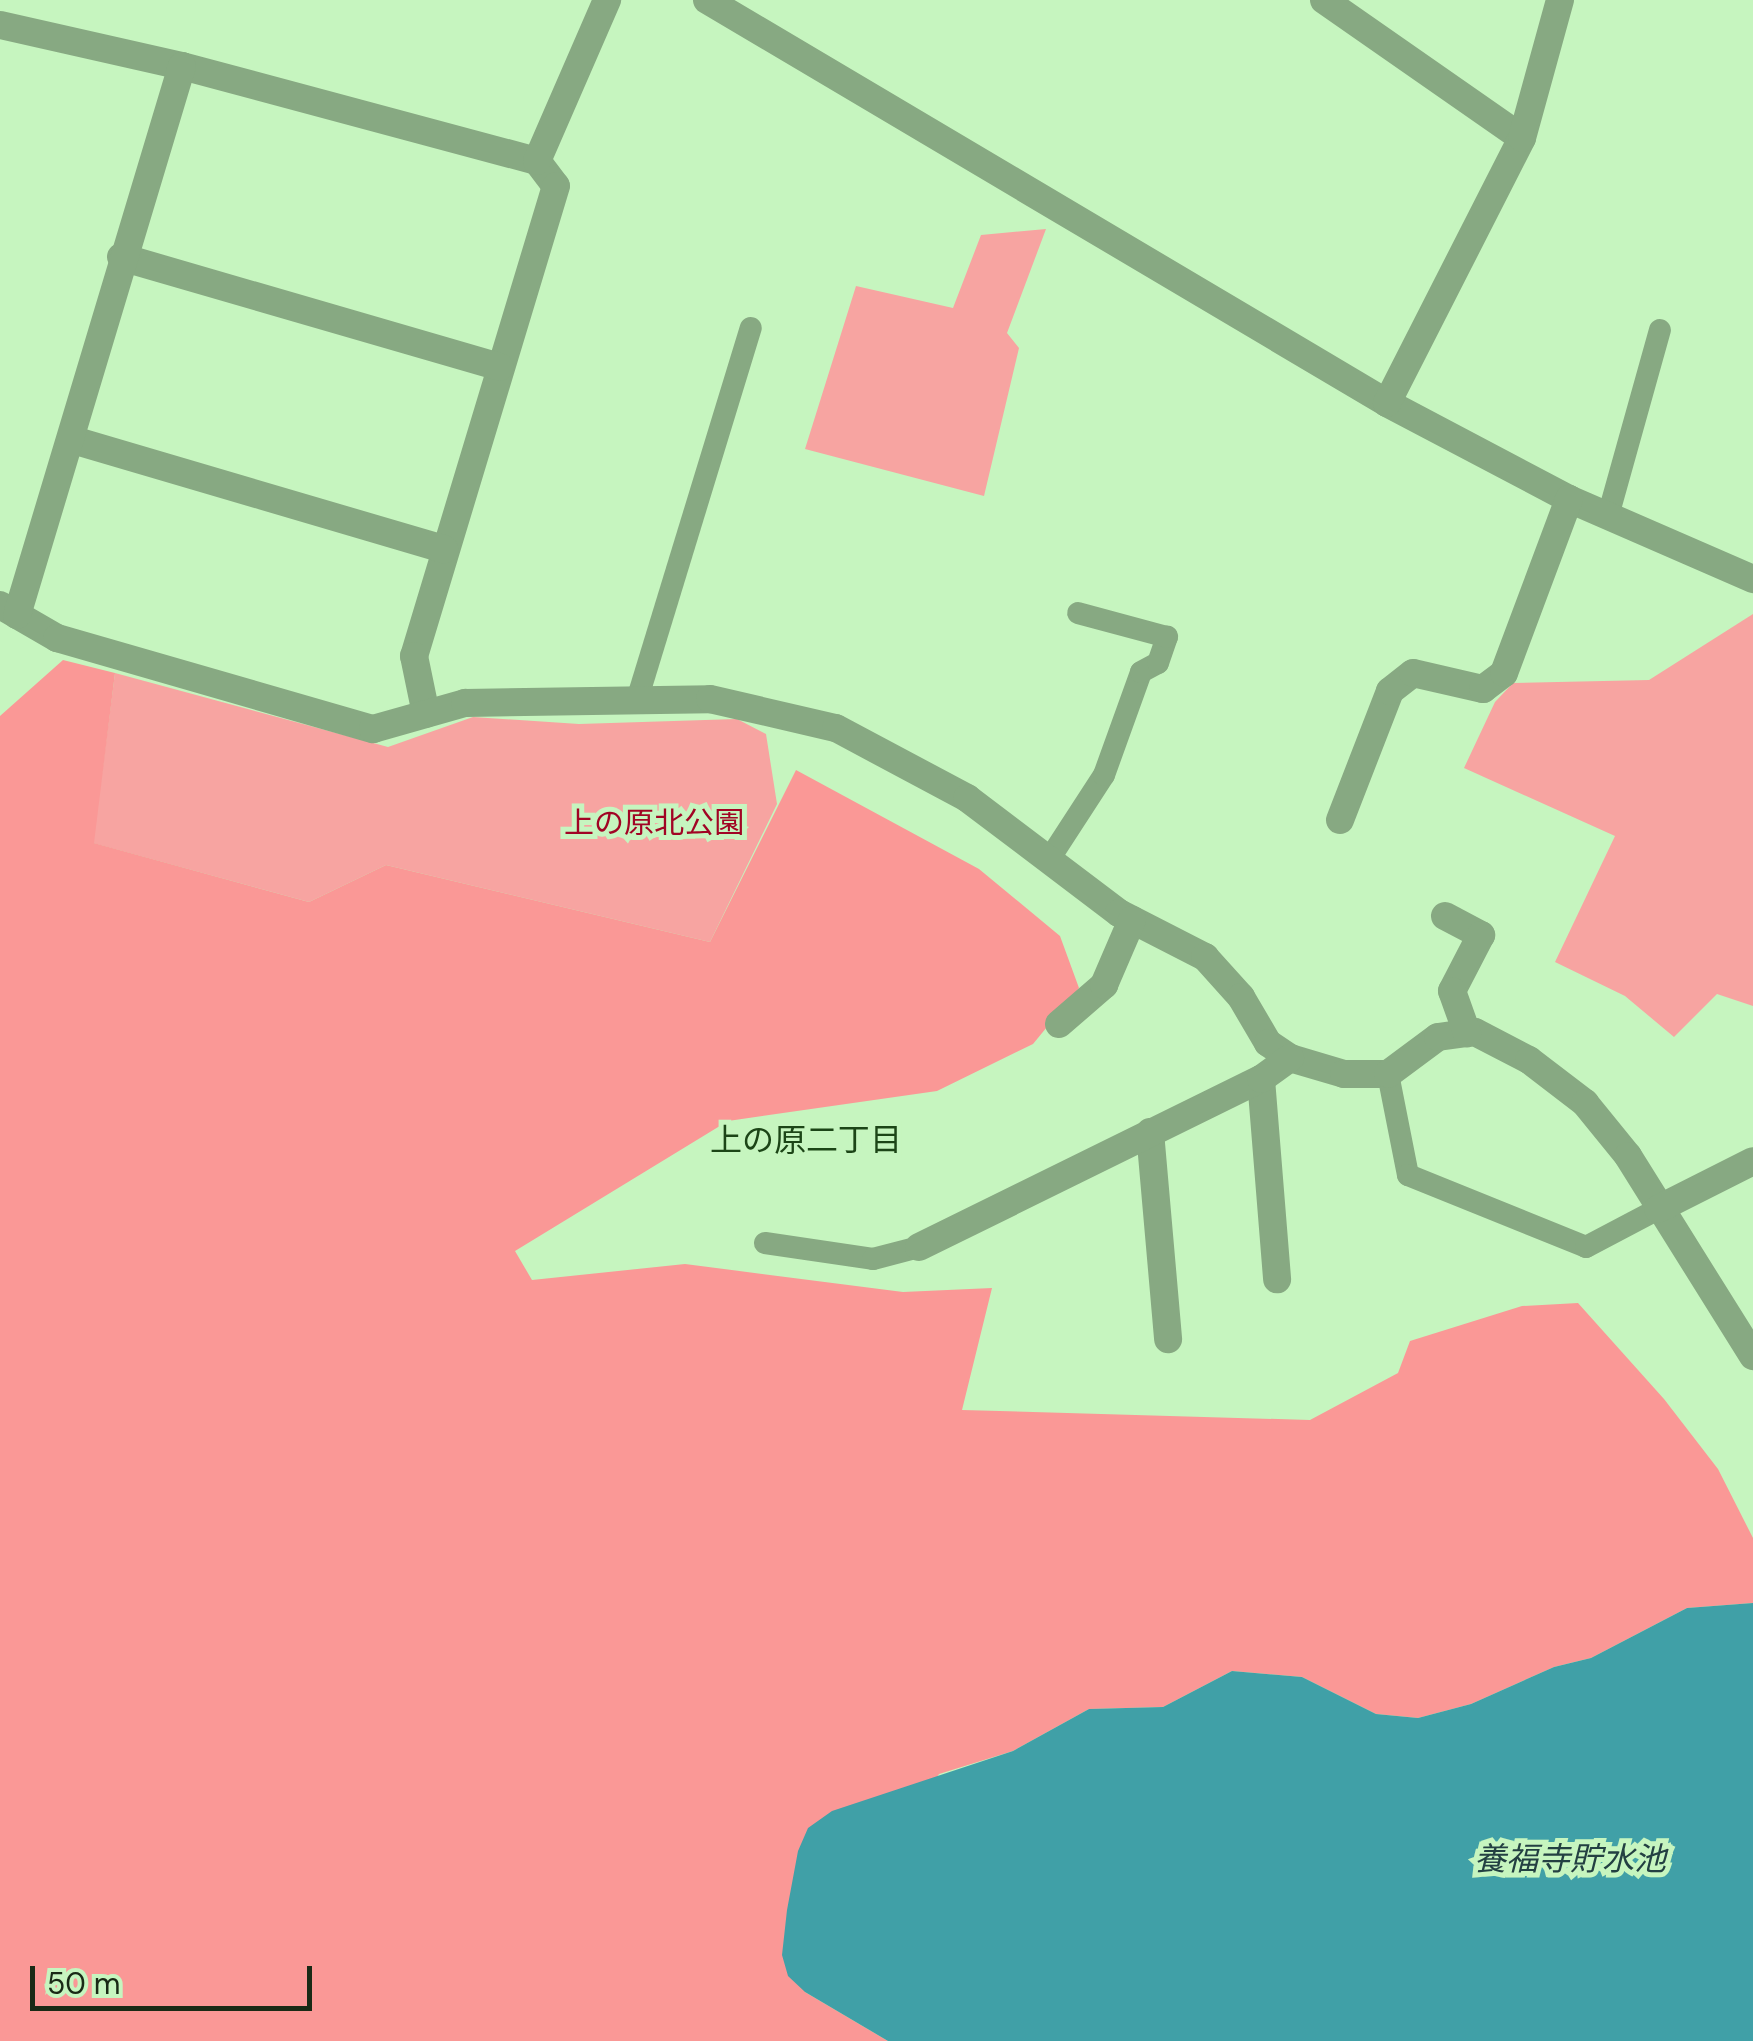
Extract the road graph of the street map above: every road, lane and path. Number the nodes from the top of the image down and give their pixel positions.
1 (607, 0) edge
2 (707, 0) edge
3 (1324, 0) edge
4 (1560, 0) edge
5 (0, 25) edge
6 (182, 66) junction
7 (1522, 138) junction
8 (537, 162) junction
9 (121, 258) junction
10 (751, 328) dead end
11 (1660, 330) dead end
12 (499, 367) junction
13 (1387, 404) junction
14 (73, 440) junction
15 (1570, 500) junction
16 (1608, 516) junction
17 (444, 549) junction
18 (1753, 579) edge
19 (8, 610) edge
20 (1078, 613) dead end
21 (637, 700) junction
22 (426, 714) junction
23 (1340, 820) dead end
24 (1050, 858) junction
25 (1445, 916) dead end
26 (1132, 920) junction
27 (1059, 1024) dead end
28 (1467, 1033) junction
29 (1290, 1058) junction
30 (1388, 1074) junction
31 (1261, 1078) junction
32 (1150, 1132) junction
33 (1753, 1161) edge
34 (1658, 1209) junction
35 (765, 1243) dead end
36 (918, 1247) joint
37 (1277, 1279) dead end
38 (1168, 1339) dead end
39 (1753, 1356) edge

1 - 8 street
2 - 13 street
3 - 7 street
4 - 7 street
5 - 6 street
6 - 8 street
6 - 9 street
7 - 13 street
8 - 12 street
9 - 12 street
9 - 14 street
10 - 21 lane
11 - 16 lane
12 - 17 street
13 - 15 street
14 - 17 street
14 - 19 street
15 - 16 street
15 - 23 street
16 - 18 street
17 - 22 street
19 - 22 street
20 - 24 lane
21 - 22 street
21 - 24 street
24 - 26 street
25 - 28 street
26 - 27 street
26 - 29 street
28 - 30 street
28 - 34 street
29 - 30 street
29 - 31 street
30 - 34 lane
31 - 32 street
31 - 37 street
32 - 36 street
32 - 38 street
33 - 34 street
34 - 39 street
35 - 36 lane

